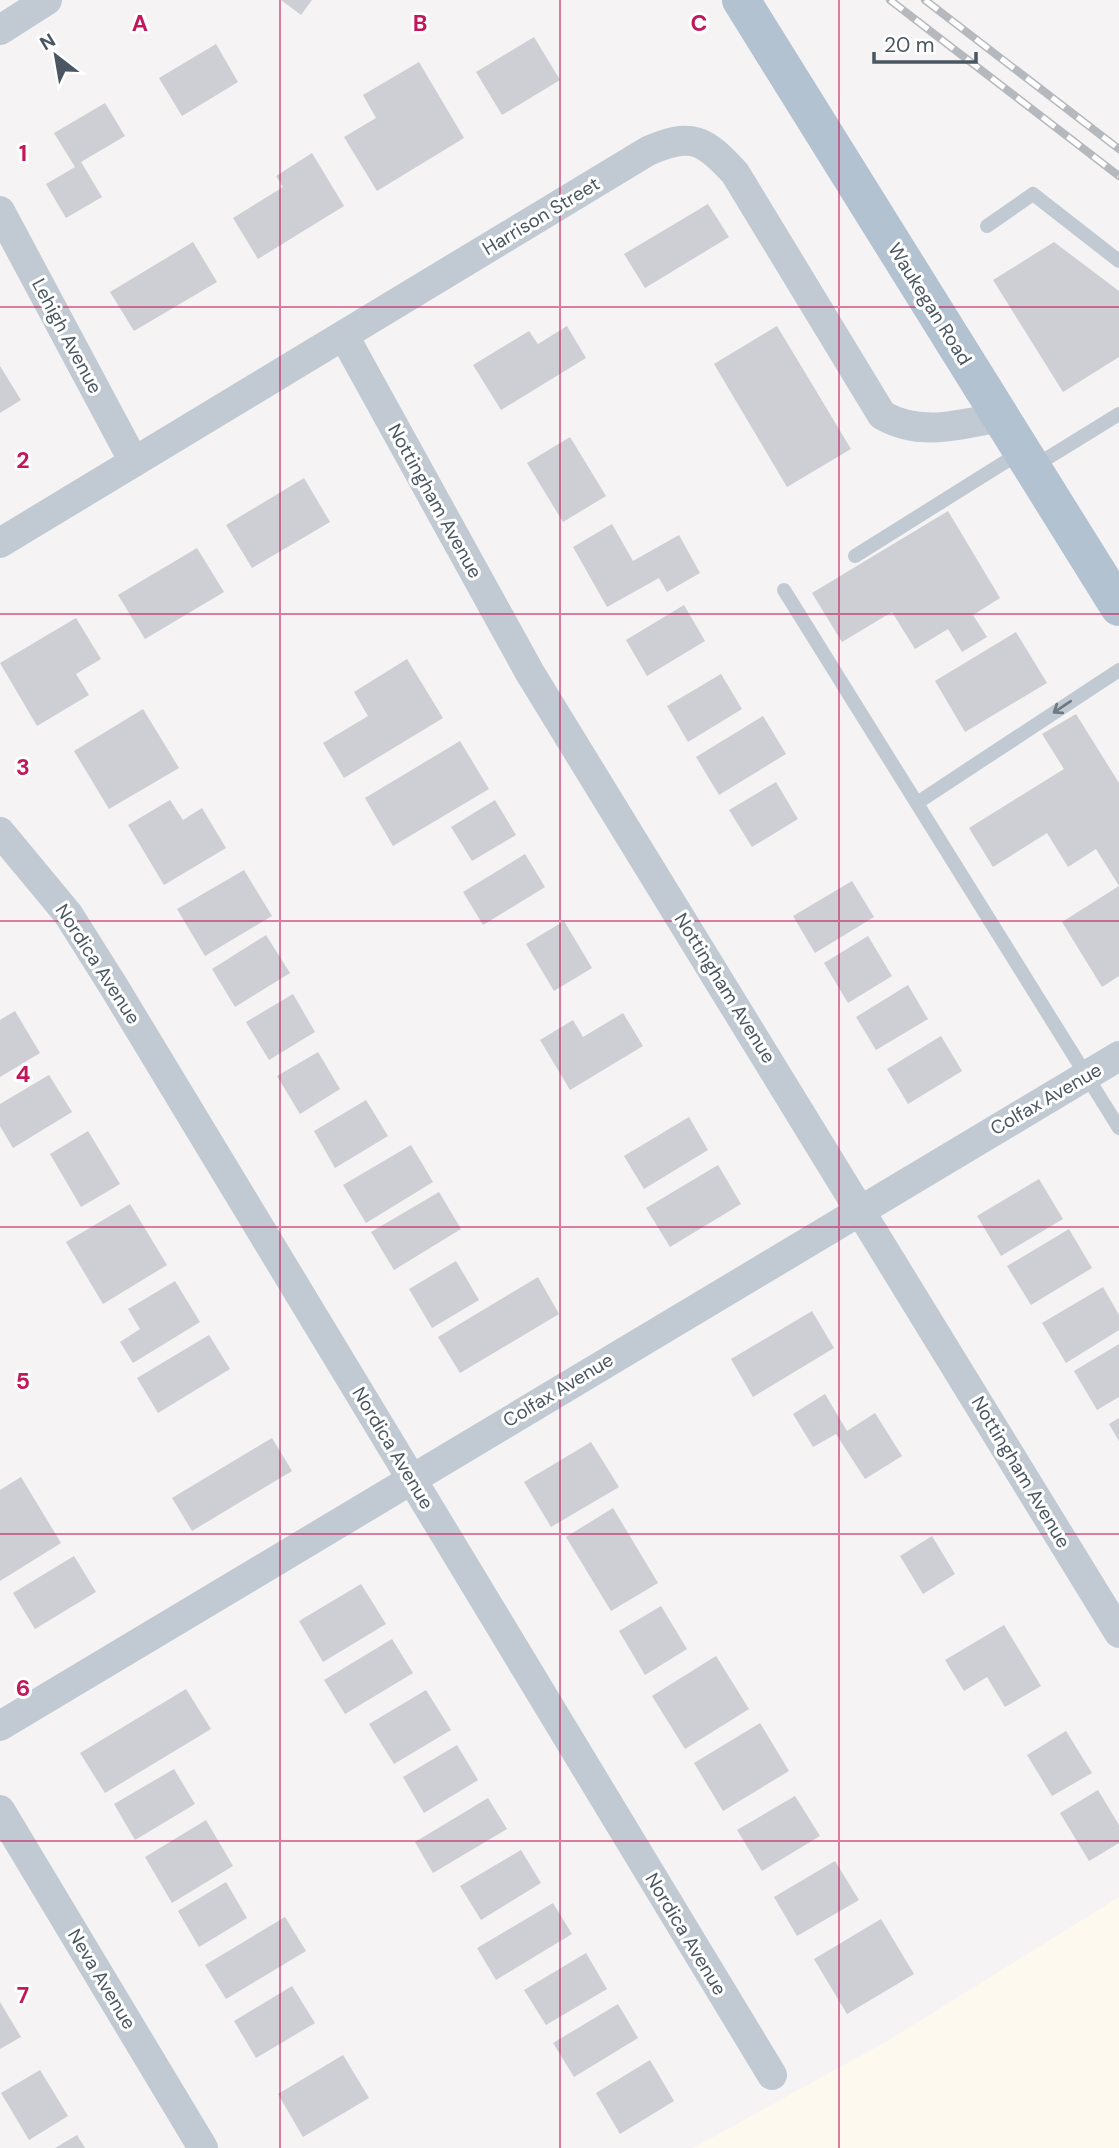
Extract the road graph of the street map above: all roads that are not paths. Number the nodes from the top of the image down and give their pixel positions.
1 (47, 0) edge
2 (741, 0) edge
3 (0, 30) edge
4 (0, 211) edge
5 (987, 226) dead end
6 (1119, 261) edge
7 (344, 336) junction
8 (1119, 414) edge
9 (1000, 417) junction
10 (1027, 460) junction
11 (134, 462) junction
12 (0, 543) edge
13 (855, 556) dead end
14 (785, 590) dead end
15 (1119, 607) edge
16 (1119, 670) edge
17 (917, 803) junction
18 (0, 832) edge
19 (1119, 1056) edge
20 (1086, 1076) junction
21 (1119, 1128) edge
22 (861, 1208) junction
23 (411, 1478) junction
24 (1119, 1633) edge
25 (0, 1726) edge
26 (0, 1810) edge
27 (772, 2075) dead end
28 (204, 2148) edge

1 - 3 street
2 - 9 main road, Waukegan Road
4 - 11 street, Lehigh Avenue
5 - 6 lane
7 - 9 street, Harrison Street
7 - 11 street, Harrison Street
7 - 22 street, Nottingham Avenue
8 - 10 lane
9 - 10 main road, Waukegan Road
10 - 13 lane
10 - 15 main road, Waukegan Road
11 - 12 street, Harrison Street
14 - 17 lane
16 -> 17 lane
17 - 20 lane
18 - 23 street, Nordica Avenue
19 - 20 street, Colfax Avenue
20 - 21 lane
20 - 22 street, Colfax Avenue
22 - 23 street, Colfax Avenue
22 - 24 street, Nottingham Avenue
23 - 25 street, Colfax Avenue
23 - 27 street, Nordica Avenue
26 - 28 street, Neva Avenue

